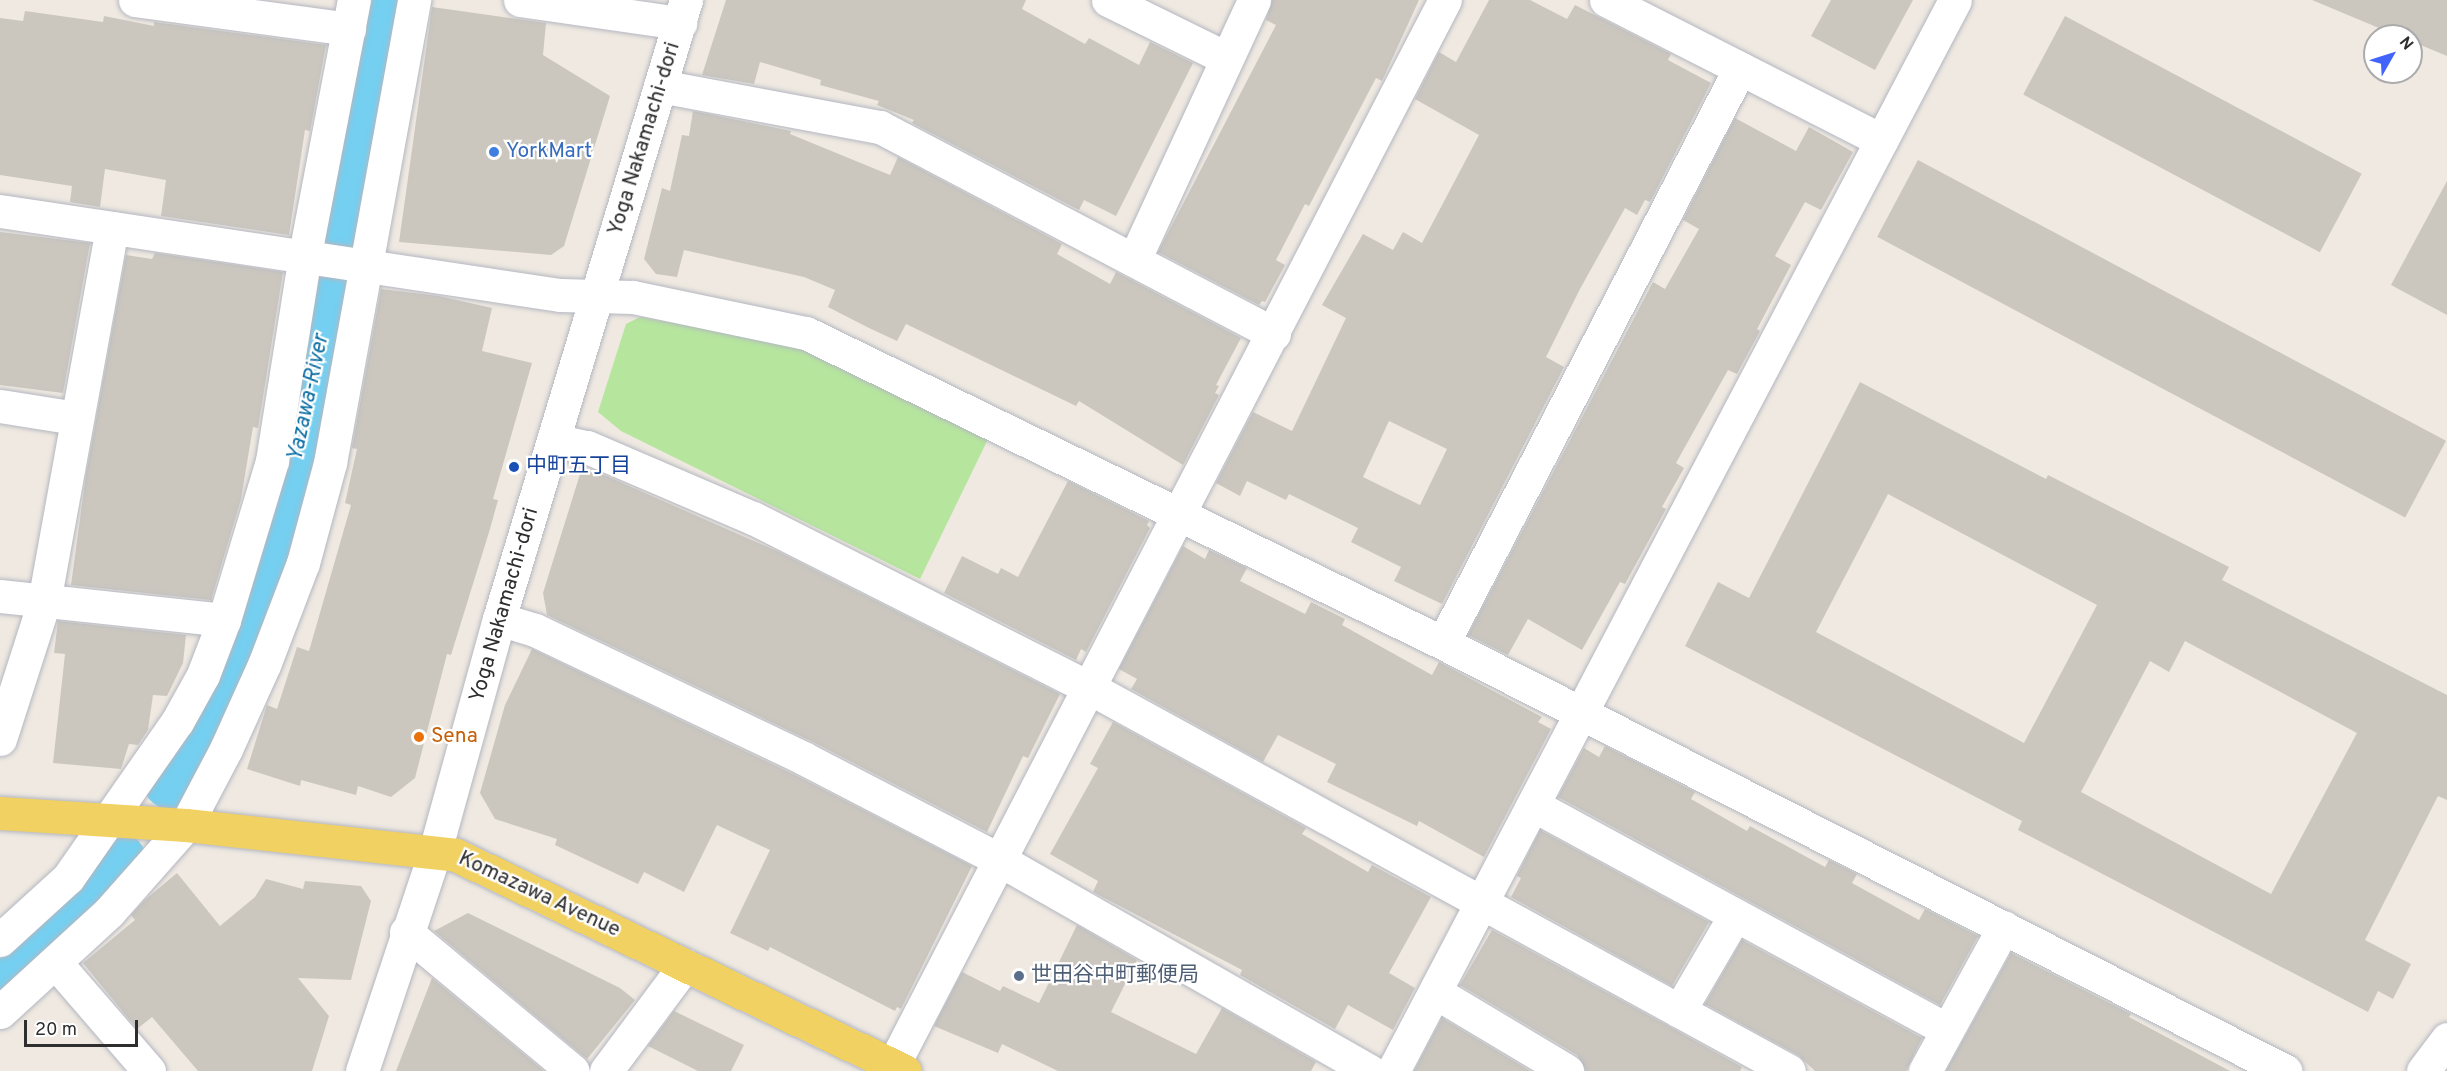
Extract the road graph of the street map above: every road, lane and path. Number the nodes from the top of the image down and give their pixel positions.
1 (135, 0) edge
2 (414, 0) edge
3 (520, 0) edge
4 (1108, 0) edge
5 (1254, 0) edge
6 (1446, 0) edge
7 (1606, 0) edge
8 (1955, 0) edge
9 (683, 11) edge
10 (352, 14) edge
11 (1226, 58) junction
12 (1740, 68) junction
13 (660, 87) junction
14 (1881, 140) junction
15 (0, 211) edge
16 (112, 228) junction
17 (305, 254) junction
18 (1134, 260) junction
19 (360, 264) junction
20 (597, 294) junction
21 (1274, 334) junction
22 (0, 406) edge
23 (76, 418) junction
24 (553, 440) junction
25 (1179, 513) junction
26 (0, 597) edge
27 (44, 602) junction
28 (499, 619) junction
29 (224, 621) junction
30 (1443, 643) junction
31 (1088, 687) junction
32 (1580, 714) junction
33 (0, 739) edge
34 (1533, 804) junction
35 (0, 813) edge
36 (105, 821) junction
37 (186, 825) junction
38 (435, 851) junction
39 (998, 859) junction
40 (1483, 900) junction
41 (1735, 915) junction
42 (2004, 927) junction
43 (406, 932) junction
44 (0, 940) edge
45 (55, 963) junction
46 (685, 965) junction
47 (1435, 992) junction
48 (1679, 1011) junction
49 (0, 1012) edge
50 (1947, 1030) junction
51 (2447, 1039) edge
52 (896, 1069) edge
53 (149, 1071) edge
54 (362, 1071) edge
55 (573, 1071) edge
56 (606, 1071) edge
57 (1370, 1071) edge
58 (1393, 1071) edge
59 (1567, 1071) edge
60 (1789, 1071) edge
61 (1925, 1071) edge
62 (2285, 1071) edge
63 (2423, 1071) edge

1 - 10 street
2 - 19 street
3 - 9 street
4 - 11 street
5 - 11 street
6 - 21 street
7 - 12 street
8 - 14 street
9 - 13 street, Yoga Nakamachi-dori
10 - 17 street
11 - 18 street
12 - 14 street
12 - 30 street
13 - 18 street
13 - 20 street, Yoga Nakamachi-dori
14 - 32 street
15 - 16 street
16 - 17 street
16 - 23 street
17 - 19 street
17 - 29 street
18 - 21 street
19 - 20 street
19 - 37 street
20 - 24 street, Yoga Nakamachi-dori
20 - 25 street
21 - 25 street
22 - 23 street
23 - 27 street
24 - 28 street, Yoga Nakamachi-dori
24 - 31 street
25 - 30 street
25 - 31 street
26 - 27 street
27 - 29 street
27 - 33 street
28 - 38 street, Yoga Nakamachi-dori
28 - 39 street
29 - 36 street
30 - 32 street
31 - 39 street
31 - 40 street
32 - 34 street
32 - 42 street
34 - 40 street
34 - 41 street
35 - 36 main road, Komazawa Avenue
36 - 37 main road, Komazawa Avenue
36 - 44 street
37 - 38 main road, Komazawa Avenue
37 - 45 street
38 - 43 street, Yoga Nakamachi-dori
38 - 46 main road, Komazawa Avenue
39 - 52 street
39 - 57 street
40 - 47 street
40 - 48 street
41 - 48 street
41 - 50 street
42 - 50 street
42 - 62 street
43 - 54 street, Yoga Nakamachi-dori
43 - 55 street
45 - 49 street
45 - 53 street
46 - 52 main road, Komazawa Avenue
46 - 56 street
47 - 58 street
47 - 59 street
48 - 60 street
50 - 61 street
51 - 63 street

